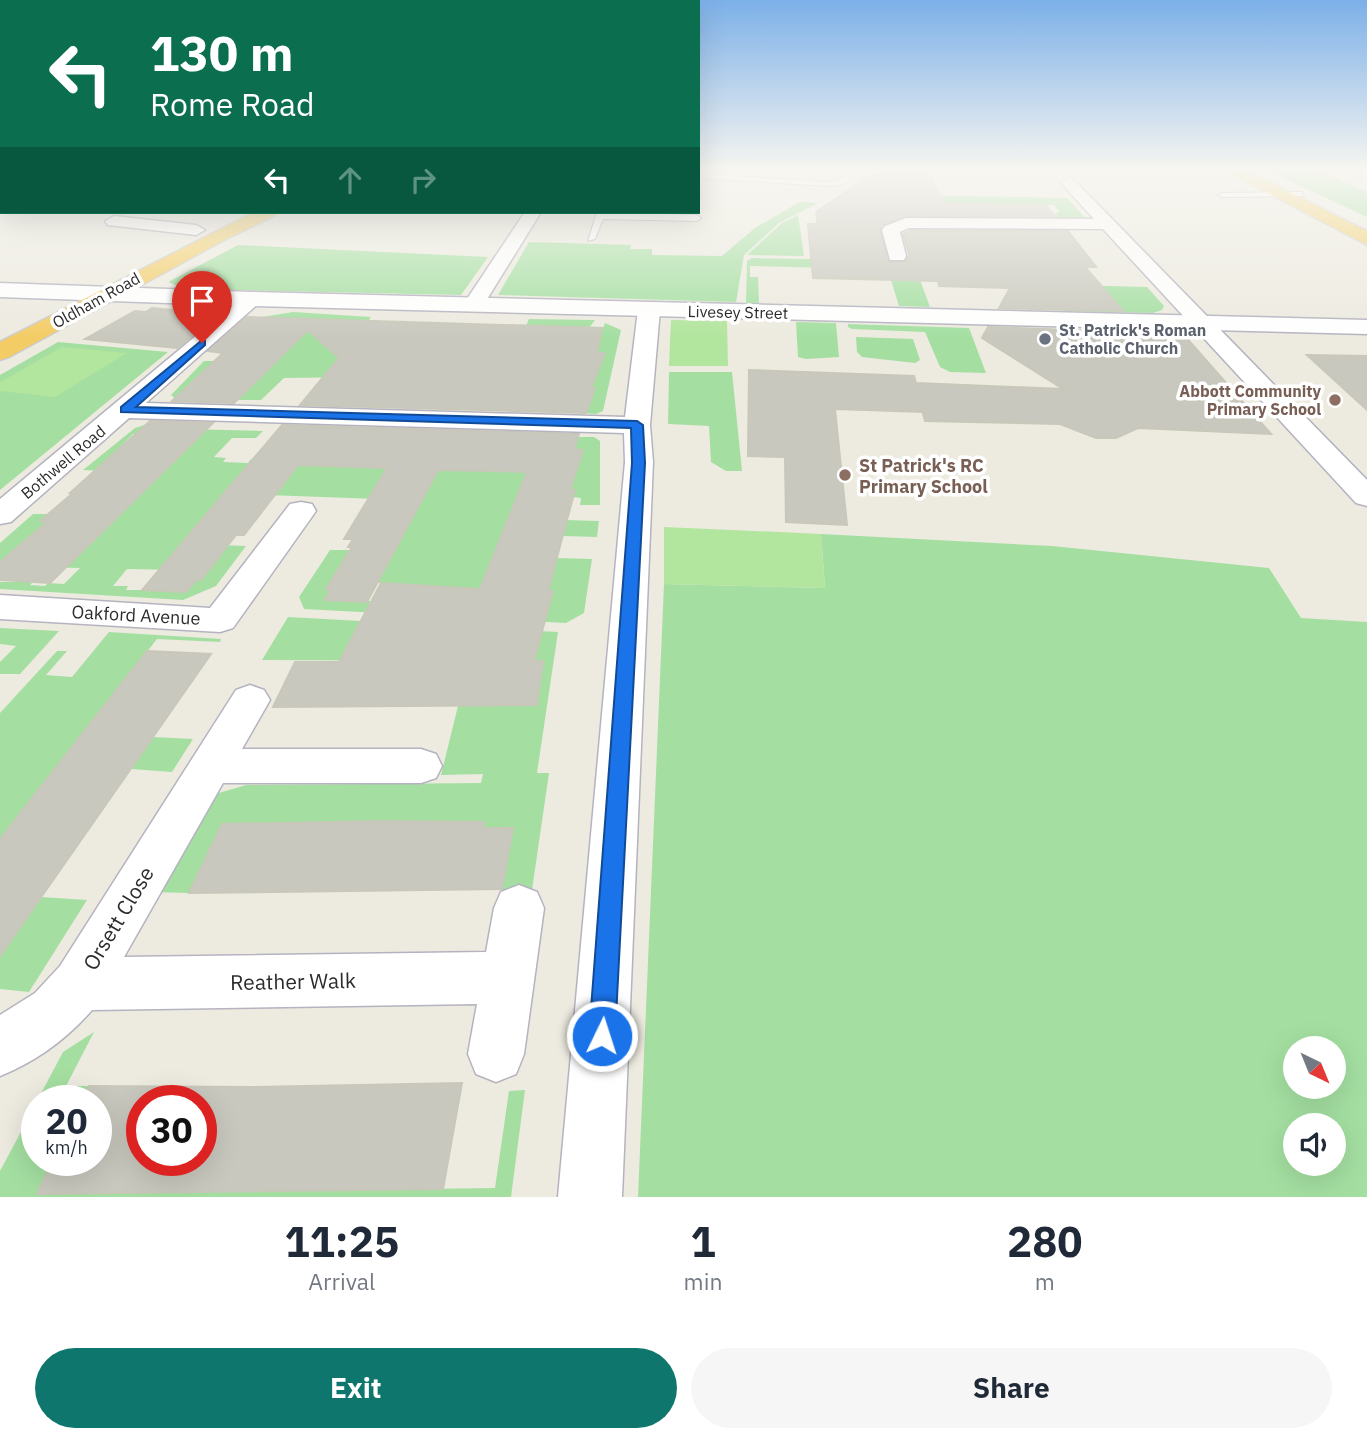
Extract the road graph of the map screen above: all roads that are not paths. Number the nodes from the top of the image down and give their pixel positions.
1 (167, 227) edge
2 (203, 227) edge
3 (239, 227) edge
4 (523, 227) edge
5 (595, 227) edge
6 (898, 227) edge
7 (1110, 227) edge
8 (1344, 227) edge
9 (196, 230) junction
10 (591, 239) dead end
11 (1367, 239) edge
12 (898, 256) dead end
13 (0, 290) edge
14 (62, 292) junction
15 (108, 294) junction
16 (252, 299) junction
17 (474, 304) junction
18 (649, 310) junction
19 (12, 316) dead end
20 (1201, 323) junction
21 (1367, 327) edge
22 (0, 352) edge
23 (125, 410) junction
24 (637, 425) junction
25 (1367, 497) edge
26 (301, 511) dead end
27 (0, 515) edge
28 (0, 607) edge
29 (250, 700) dead end
30 (211, 765) junction
31 (421, 766) dead end
32 (519, 908) dead end
33 (507, 978) junction
34 (79, 984) junction
35 (0, 1048) edge
36 (496, 1054) dead end
37 (590, 1197) edge

1 - 9 street
2 - 9 highway, Oldham Road
3 - 15 highway, Oldham Road
4 - 17 street
5 - 10 lane
6 - 12 street
7 - 20 street
8 - 11 highway
9 - 14 highway, Oldham Road
13 - 14 street, Livesey Street
14 - 15 street, Livesey Street
14 - 19 highway, Oldham Road
15 - 16 street, Livesey Street
15 - 22 highway, Oldham Road
16 - 17 street, Livesey Street
16 - 23 street, Bothwell Road
17 - 18 street, Livesey Street
18 - 20 street, Livesey Street
18 - 24 street
20 - 21 street, Livesey Street
20 - 25 street
23 - 24 street
23 - 27 street, Bothwell Road
24 - 37 street
26 - 28 street, Oakford Avenue
29 - 30 street, Orsett Close
30 - 31 street
30 - 34 street, Orsett Close
32 - 33 street
33 - 34 street, Reather Walk
33 - 36 street
34 - 35 street, Orsett Close

